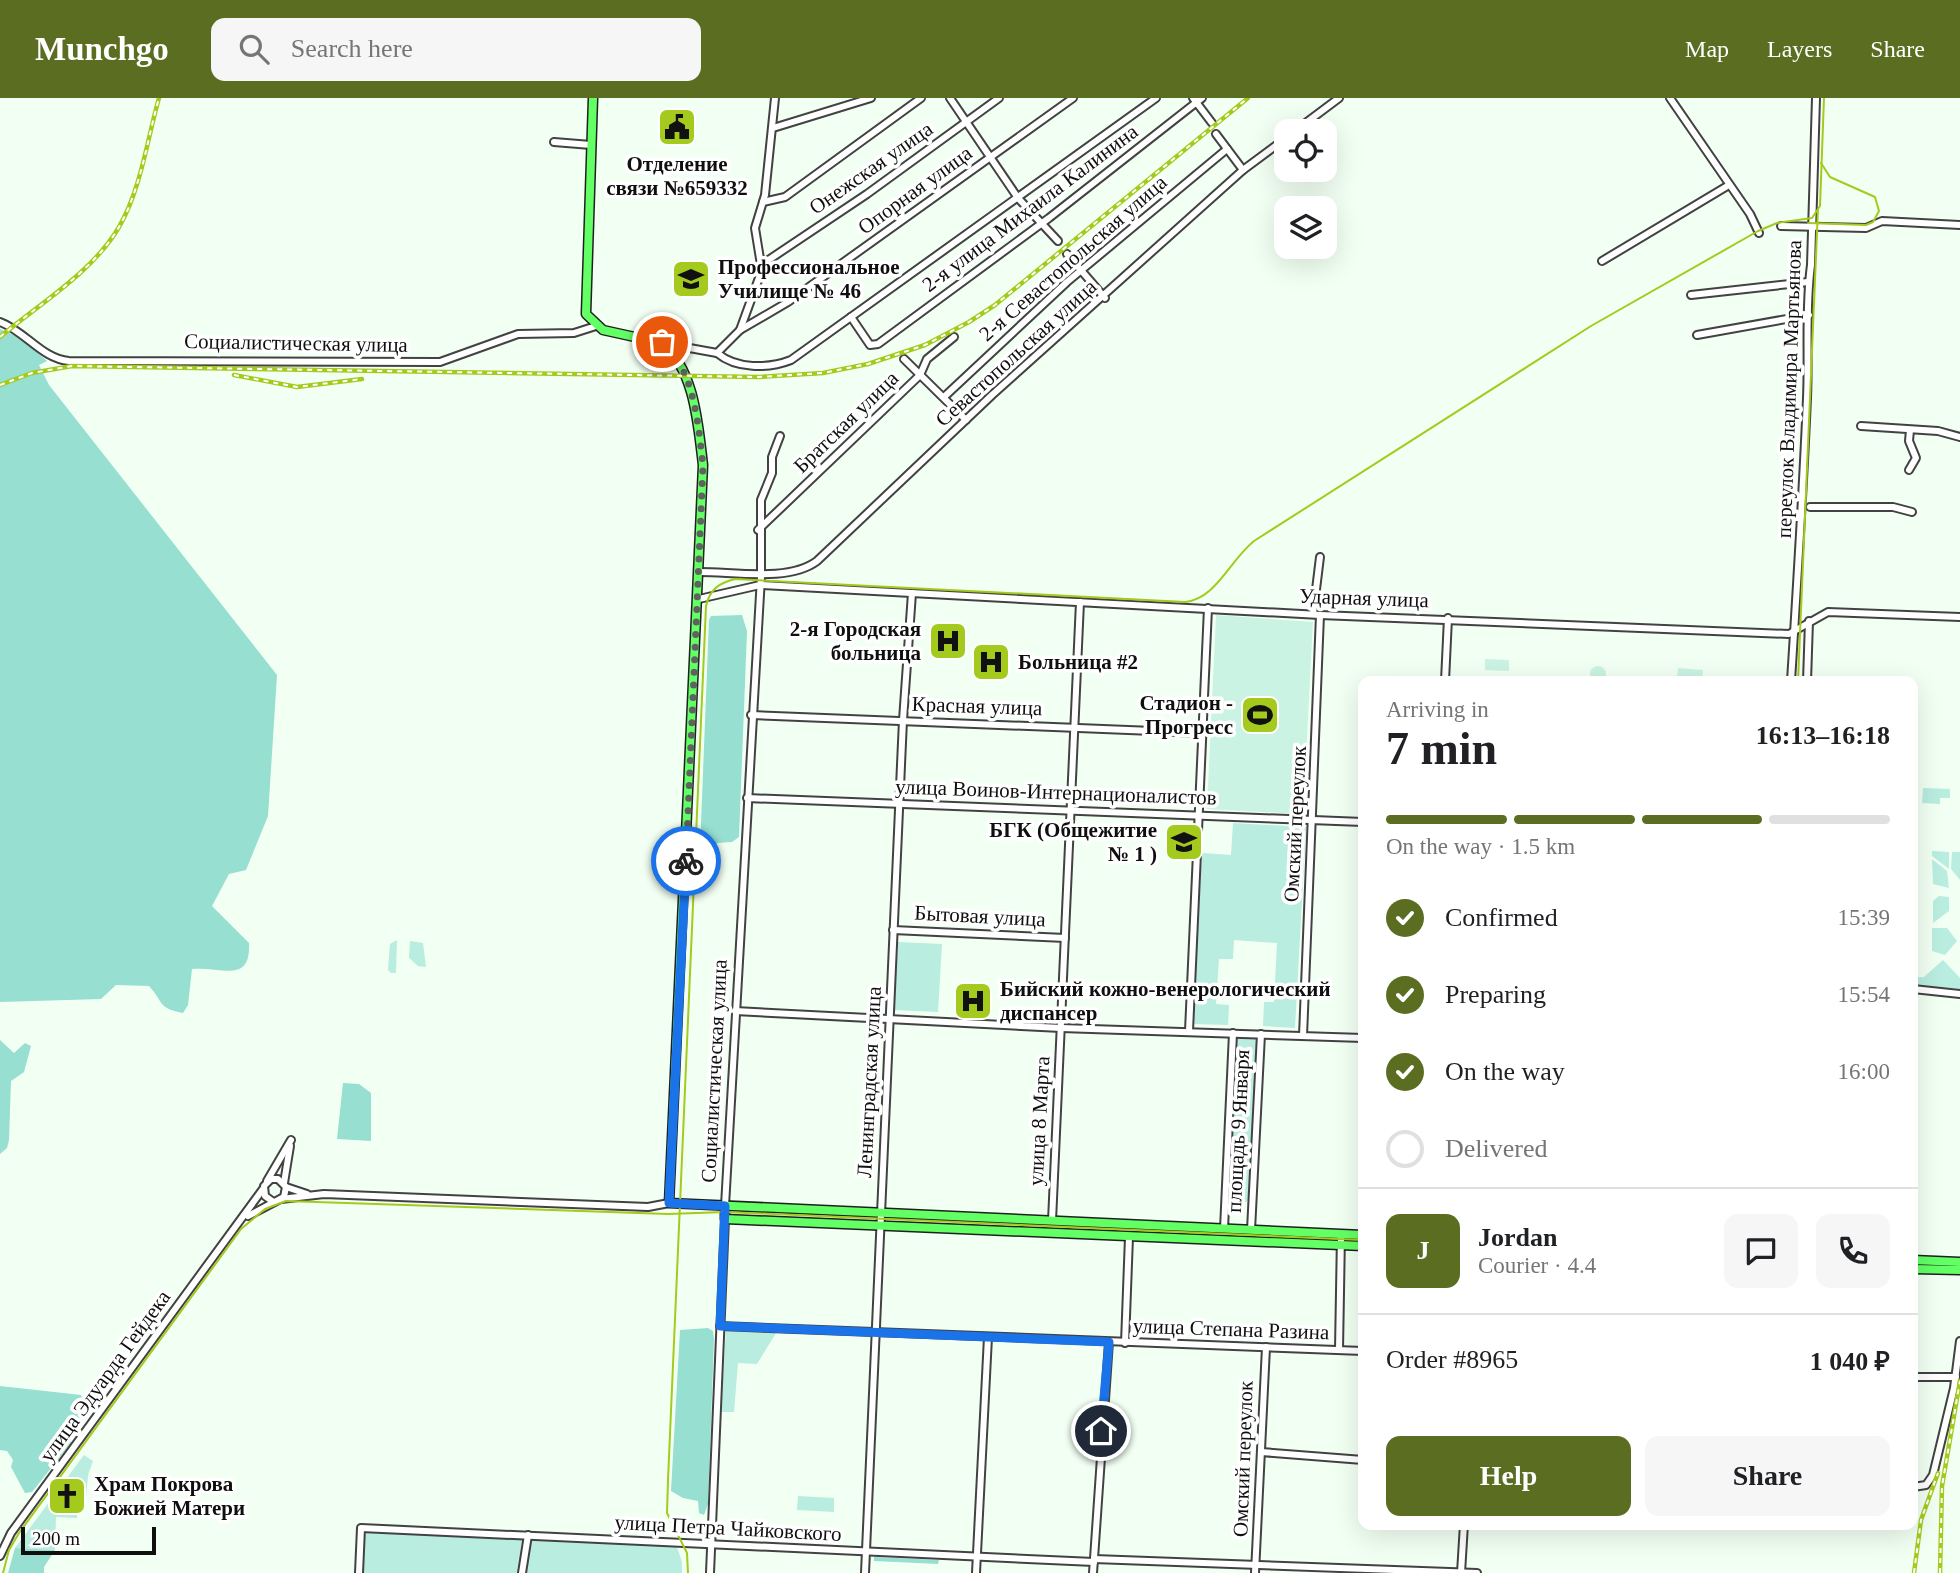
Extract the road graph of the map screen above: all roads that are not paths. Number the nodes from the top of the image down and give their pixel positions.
1 (593, 98) edge
2 (775, 98) edge
3 (871, 98) edge
4 (921, 98) edge
5 (950, 98) edge
6 (999, 98) edge
7 (1073, 98) edge
8 (1156, 98) edge
9 (1339, 98) edge
10 (1670, 98) edge
11 (1816, 98) edge
12 (1197, 100) edge
13 (1311, 119) edge
14 (966, 122) junction
15 (1212, 123) dead end
16 (773, 128) junction
17 (1216, 134) dead end
18 (554, 142) dead end
19 (591, 145) junction
20 (1274, 147) edge
21 (1227, 149) junction
22 (989, 158) junction
23 (1243, 170) junction
24 (1729, 185) junction
25 (1018, 198) junction
26 (763, 202) junction
27 (1041, 223) junction
28 (1960, 225) edge
29 (1781, 226) dead end
30 (1812, 226) junction
31 (1759, 233) dead end
32 (1058, 241) dead end
33 (1067, 254) dead end
34 (1602, 261) dead end
35 (761, 265) junction
36 (1081, 271) junction
37 (1808, 282) junction
38 (1691, 295) dead end
39 (1105, 298) junction
40 (1809, 315) junction
41 (851, 317) junction
42 (0, 322) edge
43 (596, 326) junction
44 (740, 330) junction
45 (1698, 335) dead end
46 (954, 337) dead end
47 (662, 342) junction
48 (717, 353) junction
49 (904, 359) dead end
50 (920, 375) junction
51 (944, 397) junction
52 (966, 421) junction
53 (1861, 426) dead end
54 (1910, 430) junction
55 (780, 436) dead end
56 (1960, 437) edge
57 (1909, 470) dead end
58 (1810, 508) dead end
59 (1912, 512) dead end
60 (758, 530) junction
61 (1320, 557) dead end
62 (700, 572) junction
63 (761, 572) junction
64 (760, 585) junction
65 (912, 593) junction
66 (699, 599) junction
67 (1080, 602) junction
68 (1208, 608) junction
69 (1317, 614) junction
70 (1960, 617) edge
71 (1448, 618) junction
72 (1809, 621) junction
73 (1794, 633) junction
74 (1446, 676) edge
75 (1791, 676) edge
76 (1807, 676) edge
77 (751, 715) junction
78 (903, 720) junction
79 (1074, 726) junction
80 (1203, 733) junction
81 (747, 798) junction
82 (899, 804) junction
83 (1070, 810) junction
84 (1199, 815) junction
85 (1312, 819) junction
86 (1358, 822) edge
87 (893, 930) junction
88 (1065, 938) junction
89 (1918, 990) edge
90 (1960, 994) edge
91 (735, 1011) junction
92 (889, 1020) junction
93 (1060, 1028) junction
94 (1189, 1031) junction
95 (1233, 1033) junction
96 (1261, 1034) junction
97 (1303, 1036) junction
98 (1358, 1038) edge
99 (267, 1181) junction
100 (285, 1185) junction
101 (263, 1189) junction
102 (309, 1194) junction
103 (281, 1199) junction
104 (272, 1201) junction
105 (669, 1203) junction
106 (725, 1206) junction
107 (880, 1215) junction
108 (243, 1219) junction
109 (724, 1219) junction
110 (1052, 1222) junction
111 (879, 1226) junction
112 (1224, 1228) junction
113 (1251, 1230) junction
114 (1052, 1233) junction
115 (1341, 1234) junction
116 (1358, 1235) edge
117 (1129, 1237) junction
118 (1341, 1245) junction
119 (1358, 1246) edge
120 (1960, 1262) edge
121 (1919, 1266) edge
122 (1960, 1270) edge
123 (720, 1326) junction
124 (874, 1334) junction
125 (988, 1337) junction
126 (1960, 1341) edge
127 (1109, 1342) junction
128 (1125, 1343) junction
129 (1266, 1348) junction
130 (1339, 1350) junction
131 (1358, 1351) edge
132 (1918, 1377) edge
133 (1956, 1377) junction
134 (1261, 1452) junction
135 (1358, 1460) edge
136 (1918, 1486) edge
137 (1464, 1530) edge
138 (528, 1535) junction
139 (711, 1545) junction
140 (866, 1552) junction
141 (1, 1553) edge
142 (976, 1557) junction
143 (1094, 1560) junction
144 (1256, 1564) junction
145 (359, 1573) edge
146 (522, 1573) edge
147 (710, 1573) edge
148 (865, 1573) edge
149 (976, 1573) edge
150 (1093, 1573) edge
151 (1255, 1573) edge
152 (1461, 1573) edge
153 (1477, 1573) edge

1 - 19 main road
2 - 16 street
3 - 16 street
4 - 26 street
5 - 14 street
6 - 14 street, Онежская улица
7 - 22 street, Опорная улица
8 - 25 street, Социалистическая улица
9 - 13 street
10 - 24 street
11 - 30 street, переулок Владимира Мартьянова
12 - 15 street
12 - 27 street, 2-я улица Михаила Калинина
14 - 22 street
14 - 35 street, Онежская улица
16 - 26 street
17 - 21 street
18 - 19 street
19 - 43 main road
20 - 23 street, Севастопольская улица
21 - 23 street
21 - 36 street, 2-я Севастопольская улица
22 - 25 street
22 - 44 street, Опорная улица
23 - 39 street, Севастопольская улица
24 - 31 street
24 - 34 street
25 - 27 street
25 - 41 street, Социалистическая улица
26 - 35 street
27 - 32 street
27 - 41 street, 2-я улица Михаила Калинина
28 - 30 street
29 - 30 street
30 - 37 street, переулок Владимира Мартьянова
33 - 36 street
35 - 44 street
36 - 39 street
36 - 51 street, 2-я Севастопольская улица
37 - 38 street
37 - 40 street, переулок Владимира Мартьянова
39 - 52 street, Севастопольская улица
40 - 45 street
40 - 73 street, переулок Владимира Мартьянова
41 - 48 street, Социалистическая улица
42 - 43 street, Социалистическая улица
43 - 47 main road, Социалистическая улица
44 - 48 street
46 - 50 street, Братская улица
47 - 48 street, Социалистическая улица
47 - 62 main road, Социалистическая улица
49 - 50 street
50 - 51 street
50 - 60 street, Братская улица
51 - 52 street
52 - 63 street, Севастопольская улица
53 - 54 street
54 - 56 street
54 - 57 street
55 - 60 street, Социалистическая улица
58 - 59 street
60 - 63 street, Социалистическая улица
61 - 69 street, Омский переулок
62 - 63 street, Севастопольская улица
62 - 66 main road, Социалистическая улица
63 - 64 street, Социалистическая улица
64 - 65 street, Ударная улица
64 - 66 street, Ударная улица
64 - 77 street, Социалистическая улица
65 - 67 street, Ударная улица
65 - 78 street, Ленинградская улица
66 - 105 main road, Социалистическая улица
67 - 68 street, Ударная улица
67 - 79 street, улица 8 Марта
68 - 69 street, Ударная улица
68 - 80 street
69 - 71 street, Ударная улица
69 - 85 street, Омский переулок
70 - 72 street
71 - 73 street, Ударная улица
71 - 74 street
72 - 73 street
72 - 76 street
73 - 75 street, переулок Владимира Мартьянова
77 - 78 street, Красная улица
77 - 81 street, Социалистическая улица
78 - 79 street, Красная улица
78 - 82 street, Ленинградская улица
79 - 80 street, Красная улица
79 - 83 street, улица 8 Марта
80 - 84 street
81 - 82 street, улица Воинов-Интернационалистов
81 - 91 street, Социалистическая улица
82 - 83 street, улица Воинов-Интернационалистов
82 - 87 street, Ленинградская улица
83 - 84 street, улица Воинов-Интернационалистов
83 - 88 street, улица 8 Марта
84 - 85 street, улица Воинов-Интернационалистов
84 - 94 street
85 - 86 street, улица Воинов-Интернационалистов
85 - 97 street, Омский переулок
87 - 88 street, Бытовая улица
87 - 92 street, Ленинградская улица
88 - 93 street, улица 8 Марта
89 - 90 street
91 - 92 street
91 - 106 street, Социалистическая улица
92 - 93 street
92 - 107 street, Ленинградская улица
93 - 94 street
93 - 110 street, улица 8 Марта
94 - 95 street
95 - 96 street
95 - 112 street, площадь 9 Января
96 - 97 street
96 - 113 street, площадь 9 Января
97 - 98 street
99 - 100 street
99 - 100 street
99 - 101 street
100 - 102 street
100 - 103 street
101 - 104 street
101 - 108 street, улица Эдуарда Гейдека
102 - 103 street
102 - 105 street
103 - 104 street
104 - 108 street
105 - 106 main road
106 - 107 main road
106 - 109 main road, Социалистическая улица
107 - 110 main road
107 - 111 street, Ленинградская улица
108 - 141 street, улица Эдуарда Гейдека
109 - 111 main road
109 - 123 street, Социалистическая улица
110 - 112 main road
110 - 114 main road
111 - 114 main road
111 - 124 street, Ленинградская улица
112 - 113 main road
113 - 115 main road
114 - 117 main road
115 - 116 main road
115 - 118 street
117 - 118 main road
117 - 128 street
118 - 119 main road
118 - 130 street
120 - 121 main road
121 - 122 main road
123 - 124 street, улица Степана Разина
123 - 139 street, Социалистическая улица
124 - 125 street, улица Степана Разина
124 - 140 street, Ленинградская улица
125 - 127 street, улица Степана Разина
125 - 142 street
126 - 133 street
127 - 128 street, улица Степана Разина
127 - 143 street
128 - 129 street, улица Степана Разина
129 - 130 street, улица Степана Разина
129 - 134 street, Омский переулок
130 - 131 street, улица Степана Разина
132 - 133 street
133 - 136 street
134 - 135 street
134 - 144 street, Омский переулок
137 - 152 street
138 - 139 street, улица Петра Чайковского
138 - 145 street, улица Петра Чайковского
138 - 146 street
139 - 140 street, улица Петра Чайковского
139 - 147 street, Социалистическая улица
140 - 142 street, улица Петра Чайковского
140 - 148 street, Ленинградская улица
142 - 143 street, улица Петра Чайковского
142 - 149 street
143 - 144 street, улица Петра Чайковского
143 - 150 street
144 - 151 street, Омский переулок
144 - 152 street, улица Петра Чайковского
152 - 153 street, улица Петра Чайковского

